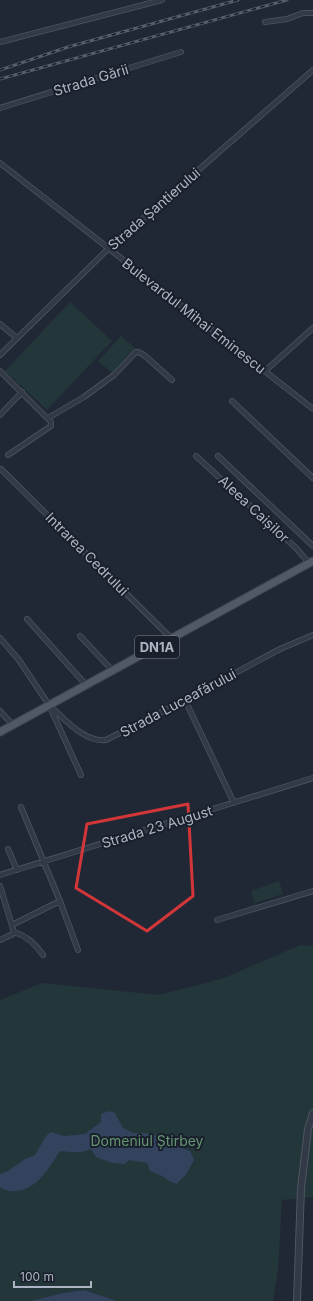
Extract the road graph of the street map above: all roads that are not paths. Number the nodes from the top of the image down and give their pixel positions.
1 (162, 0) edge
2 (313, 13) edge
3 (265, 22) dead end
4 (0, 42) edge
5 (181, 52) dead end
6 (313, 70) edge
7 (0, 108) edge
8 (0, 163) edge
9 (109, 248) junction
10 (0, 324) edge
11 (313, 328) edge
12 (17, 338) junction
13 (0, 355) edge
14 (0, 371) edge
15 (265, 371) junction
16 (172, 380) dead end
17 (22, 392) junction
18 (232, 401) dead end
19 (313, 410) edge
20 (0, 415) edge
21 (48, 418) junction
22 (8, 455) dead end
23 (196, 456) dead end
24 (218, 456) dead end
25 (1, 469) dead end
26 (313, 478) edge
27 (313, 546) edge
28 (311, 562) edge
29 (27, 619) dead end
30 (313, 635) edge
31 (80, 636) dead end
32 (0, 638) edge
33 (172, 639) junction
34 (113, 671) junction
35 (86, 686) junction
36 (185, 700) junction
37 (49, 705) junction
38 (0, 711) edge
39 (13, 725) junction
40 (0, 732) edge
41 (81, 775) dead end
42 (313, 778) edge
43 (234, 803) junction
44 (21, 807) dead end
45 (8, 849) dead end
46 (44, 861) junction
47 (17, 870) junction
48 (0, 875) edge
49 (0, 886) edge
50 (313, 891) edge
51 (60, 901) junction
52 (217, 920) dead end
53 (12, 925) junction
54 (14, 932) junction
55 (0, 940) edge
56 (78, 950) dead end
57 (43, 955) dead end
58 (313, 1113) edge
59 (297, 1301) edge

1 - 4 street
2 - 3 street
5 - 7 street, Strada Gării
6 - 9 street, Strada Șantierului
8 - 9 street, Bulevardul Mihai Eminescu
9 - 12 street, Strada Șantierului
9 - 15 street, Bulevardul Mihai Eminescu
10 - 12 street
11 - 15 street
12 - 13 street, Strada Șantierului
14 - 17 street
15 - 19 street, Bulevardul Mihai Eminescu
16 - 21 street
17 - 20 street
17 - 21 street
18 - 26 street
21 - 22 street
23 - 28 street, Aleea Caișilor
24 - 27 street
25 - 33 street, Intrarea Cedrului
28 - 33 main road, DN1A
29 - 35 street
30 - 36 street, Strada Luceafărului
31 - 34 street
32 - 37 street
33 - 34 main road, DN1A
34 - 35 main road, DN1A
35 - 37 main road, DN1A
36 - 37 street, Strada Luceafărului
36 - 43 street
37 - 39 main road, DN1A
37 - 41 street
38 - 39 street
39 - 40 main road, DN1A
42 - 43 street, Strada 23 August
43 - 46 street, Strada 23 August
44 - 46 street
45 - 47 street
46 - 47 street, Strada 23 August
46 - 51 street
47 - 48 street, Strada 23 August
49 - 53 street
50 - 52 street
51 - 53 street
51 - 56 street
53 - 54 street
54 - 55 street
54 - 57 street
58 - 59 street

